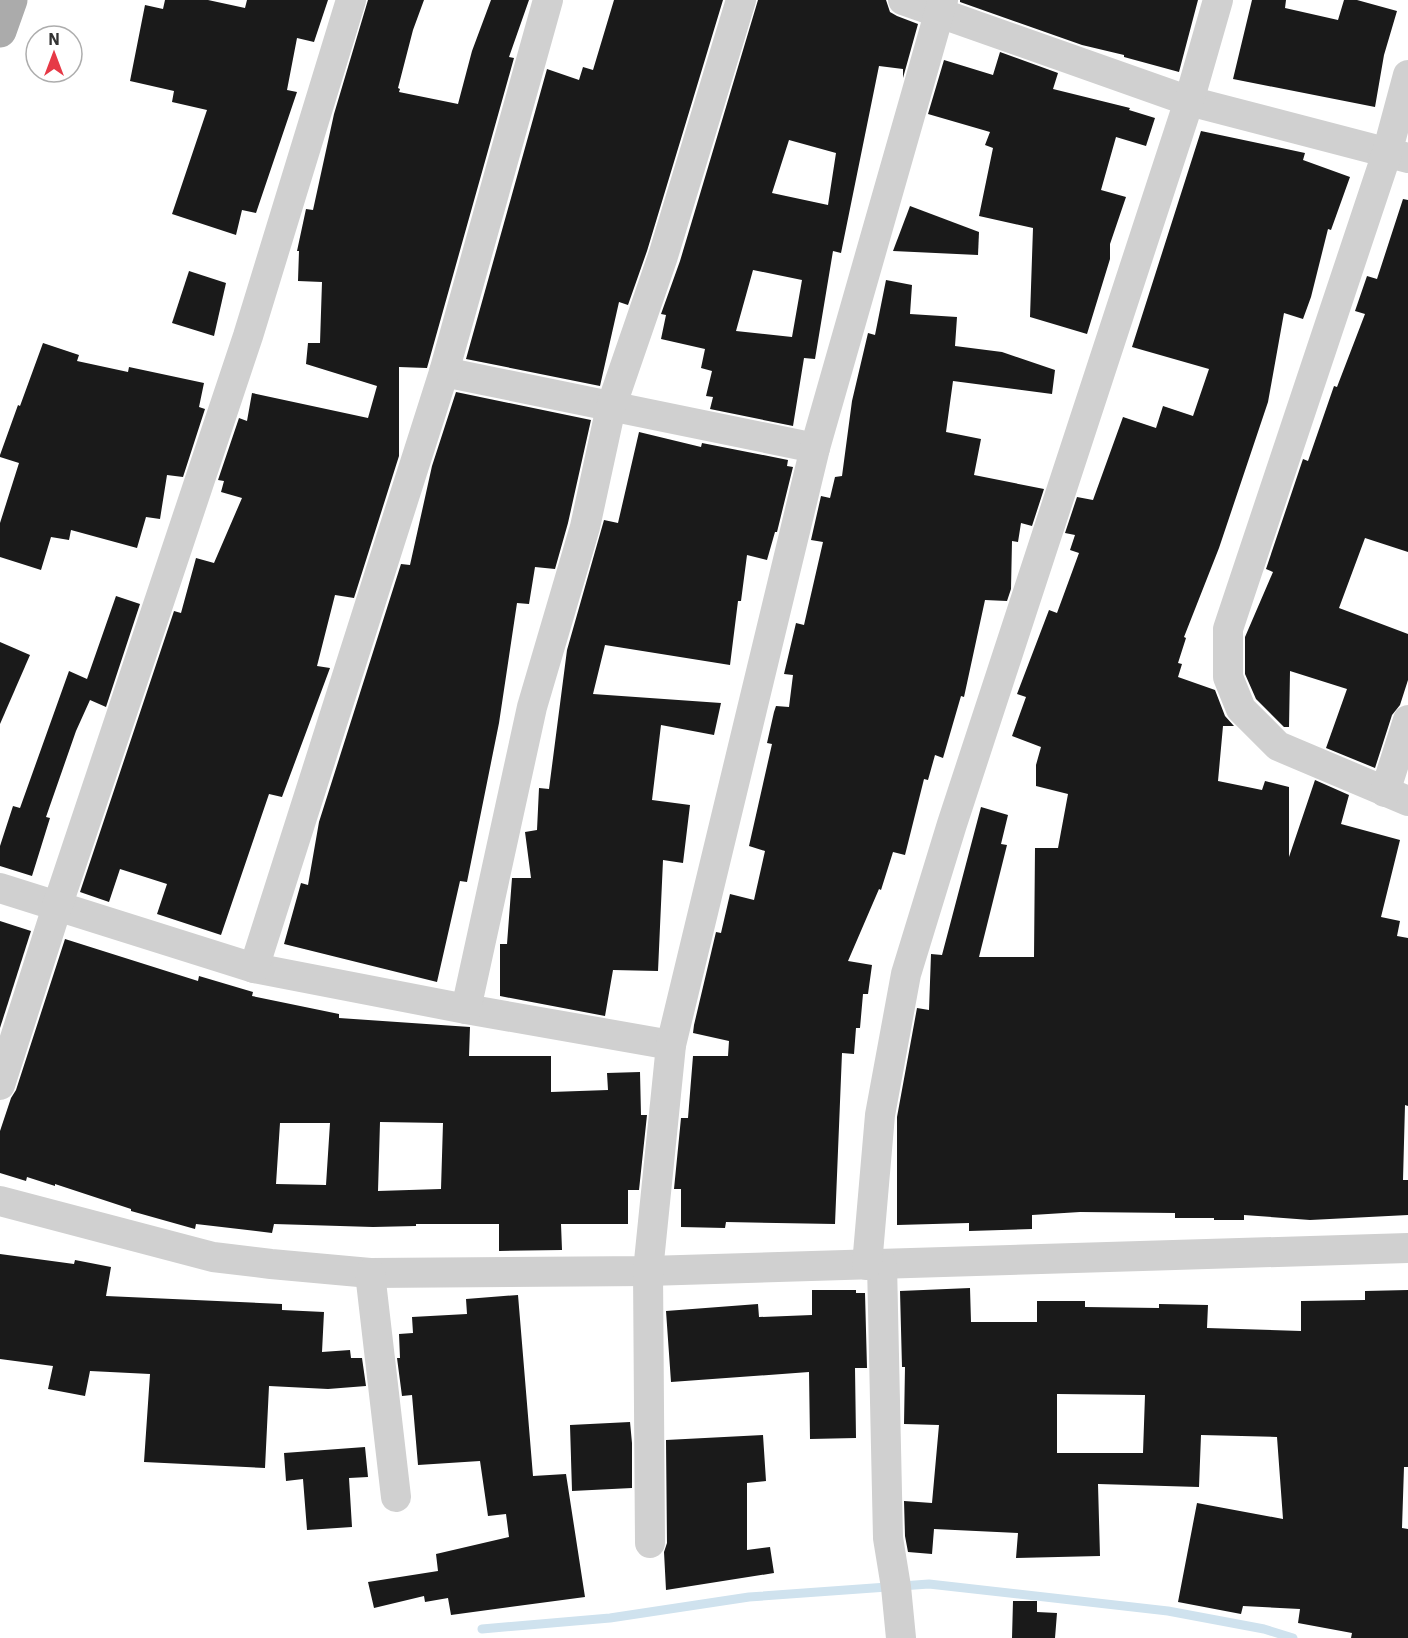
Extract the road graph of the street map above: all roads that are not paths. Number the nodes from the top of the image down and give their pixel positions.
1 (11, 0) edge
2 (351, 0) edge
3 (548, 0) edge
4 (741, 0) edge
5 (903, 0) edge
6 (1218, 0) edge
7 (941, 6) edge
8 (0, 31) edge
9 (1408, 75) edge
10 (1189, 101) junction
11 (1397, 155) edge
12 (444, 372) junction
13 (611, 407) junction
14 (815, 448) junction
15 (1408, 720) edge
16 (1396, 796) edge
17 (0, 888) edge
18 (57, 907) junction
19 (254, 968) junction
20 (466, 1009) junction
21 (671, 1045) junction
22 (0, 1085) edge
23 (0, 1201) edge
24 (1408, 1248) edge
25 (875, 1265) junction
26 (648, 1271) junction
27 (370, 1273) junction
28 (396, 1497) dead end
29 (650, 1543) dead end
30 (901, 1638) edge

1 - 8 main road
2 - 18 street
3 - 12 street
4 - 13 street
5 - 7 street
6 - 10 street
7 - 10 street
7 - 14 street
9 - 11 street
10 - 11 street
10 - 25 street
11 - 16 street
12 - 13 street
12 - 19 street
13 - 14 street
13 - 20 street
14 - 21 street
15 - 16 street
17 - 18 street
18 - 19 street
18 - 22 street
19 - 20 street
20 - 21 street
21 - 26 street
23 - 27 street
24 - 25 street
25 - 26 street
25 - 30 street
26 - 27 street
26 - 29 street
27 - 28 street

